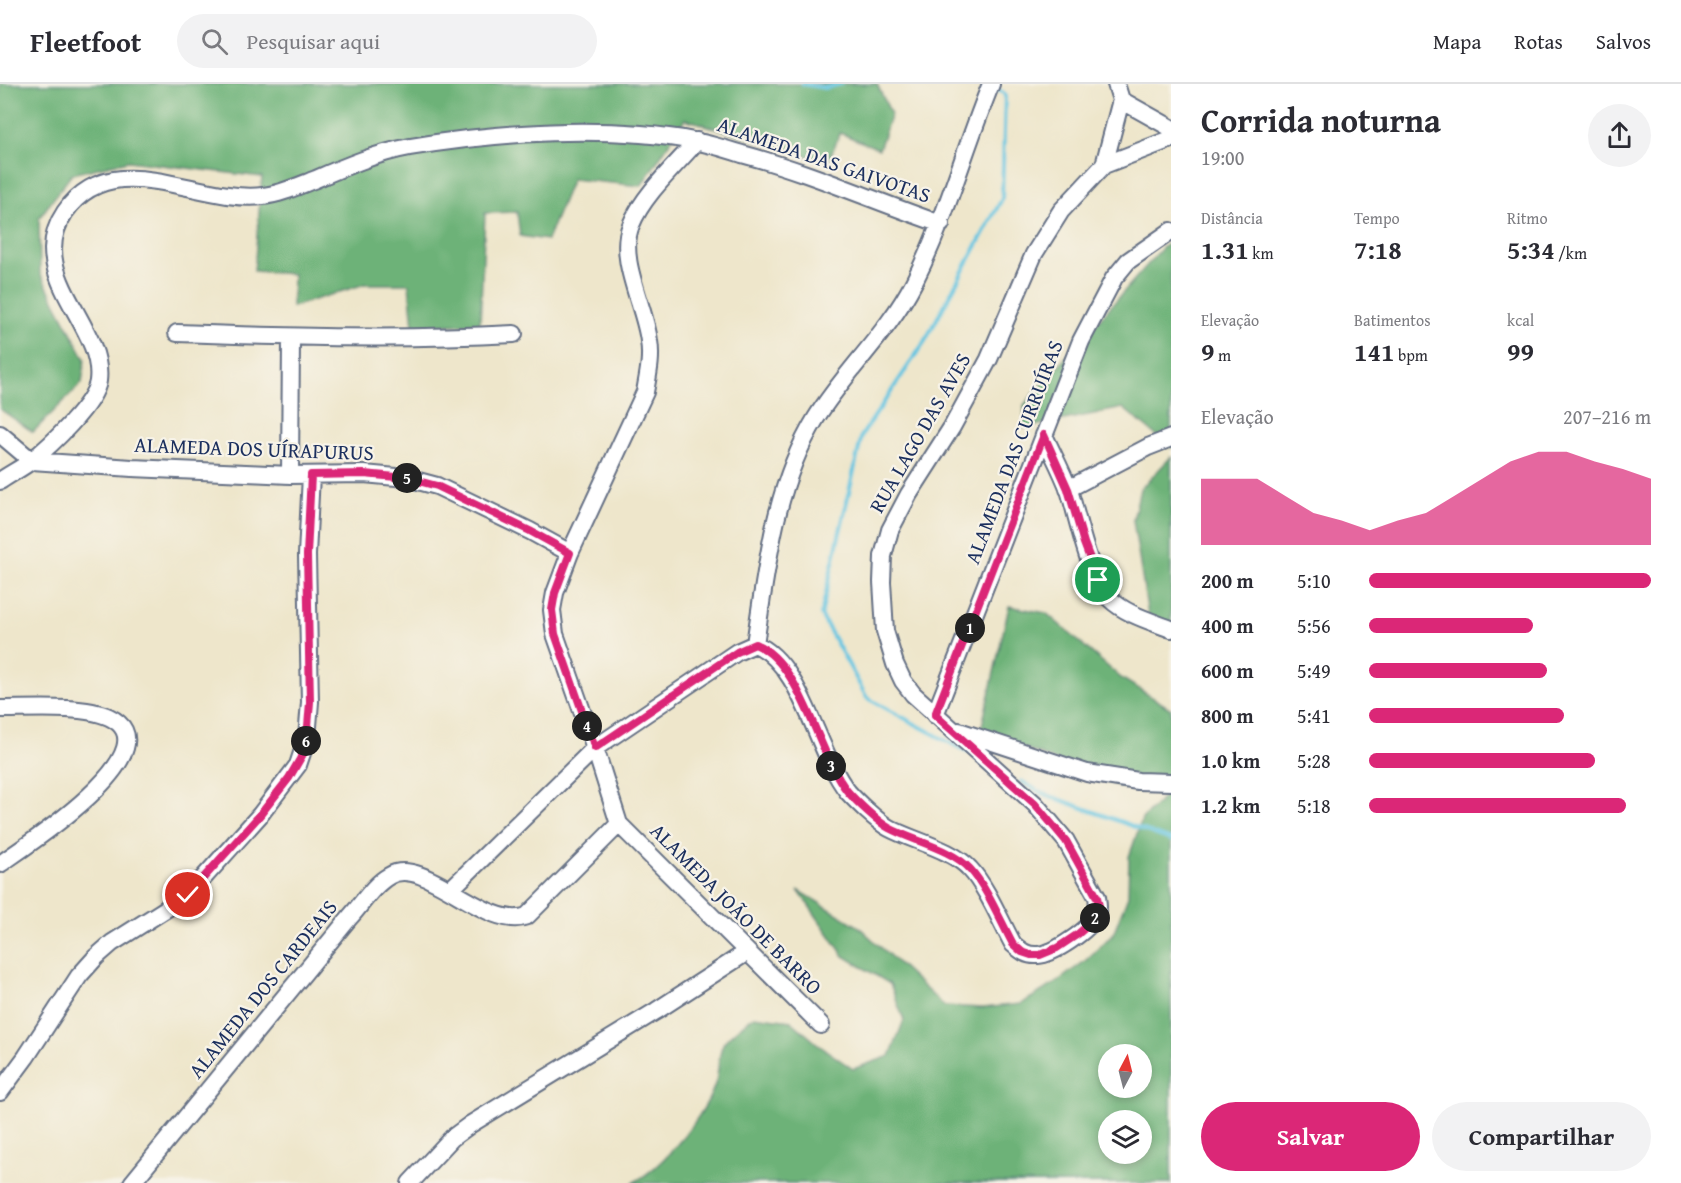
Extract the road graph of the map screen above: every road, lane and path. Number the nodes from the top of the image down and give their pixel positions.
1 (991, 84) edge
2 (1118, 92) edge
3 (1171, 128) edge
4 (1171, 139) edge
5 (697, 141) junction
6 (1104, 165) junction
7 (941, 224) junction
8 (1171, 231) edge
9 (177, 333) dead end
10 (513, 334) dead end
11 (291, 338) junction
12 (0, 434) edge
13 (1044, 435) junction
14 (1171, 438) edge
15 (32, 460) junction
16 (290, 475) junction
17 (311, 475) junction
18 (0, 481) edge
19 (1068, 489) junction
20 (570, 553) junction
21 (1171, 628) edge
22 (755, 644) junction
23 (0, 709) edge
24 (935, 715) junction
25 (952, 729) junction
26 (595, 748) junction
27 (1171, 782) edge
28 (619, 824) junction
29 (0, 864) edge
30 (450, 890) junction
31 (747, 952) junction
32 (821, 1025) dead end
33 (0, 1092) edge
34 (132, 1183) edge
35 (410, 1183) edge

1 - 7 street
2 - 3 street
2 - 6 street, RUA LAGO DAS AVES
4 - 6 street, RUA LAGO DAS AVES
5 - 7 street, ALAMEDA DAS GAIVOTAS
5 - 15 street, ALAMEDA DAS GAIVOTAS
5 - 20 street
6 - 24 street, RUA LAGO DAS AVES
7 - 22 street
8 - 13 street, ALAMEDA DAS CURRUÍRAS
9 - 11 street
10 - 11 street
11 - 16 street
12 - 15 street
13 - 19 street
13 - 24 street, ALAMEDA DAS CURRUÍRAS
14 - 19 street
15 - 16 street, ALAMEDA DOS UÍRAPURUS
15 - 18 street, ALAMEDA DAS GAIVOTAS
16 - 17 street, ALAMEDA DOS UÍRAPURUS
17 - 20 street, ALAMEDA DOS UÍRAPURUS
17 - 33 street
19 - 21 street
20 - 26 street
22 - 25 street, RUA LAGO DAS AVES
22 - 26 street
23 - 29 street
24 - 25 street, RUA LAGO DAS AVES
25 - 27 street
26 - 28 street
26 - 30 street
28 - 30 street, ALAMEDA DOS CARDEAIS
28 - 31 street, ALAMEDA JOÃO DE BARRO
30 - 34 street, ALAMEDA DOS CARDEAIS
31 - 32 street, ALAMEDA JOÃO DE BARRO
31 - 35 street

